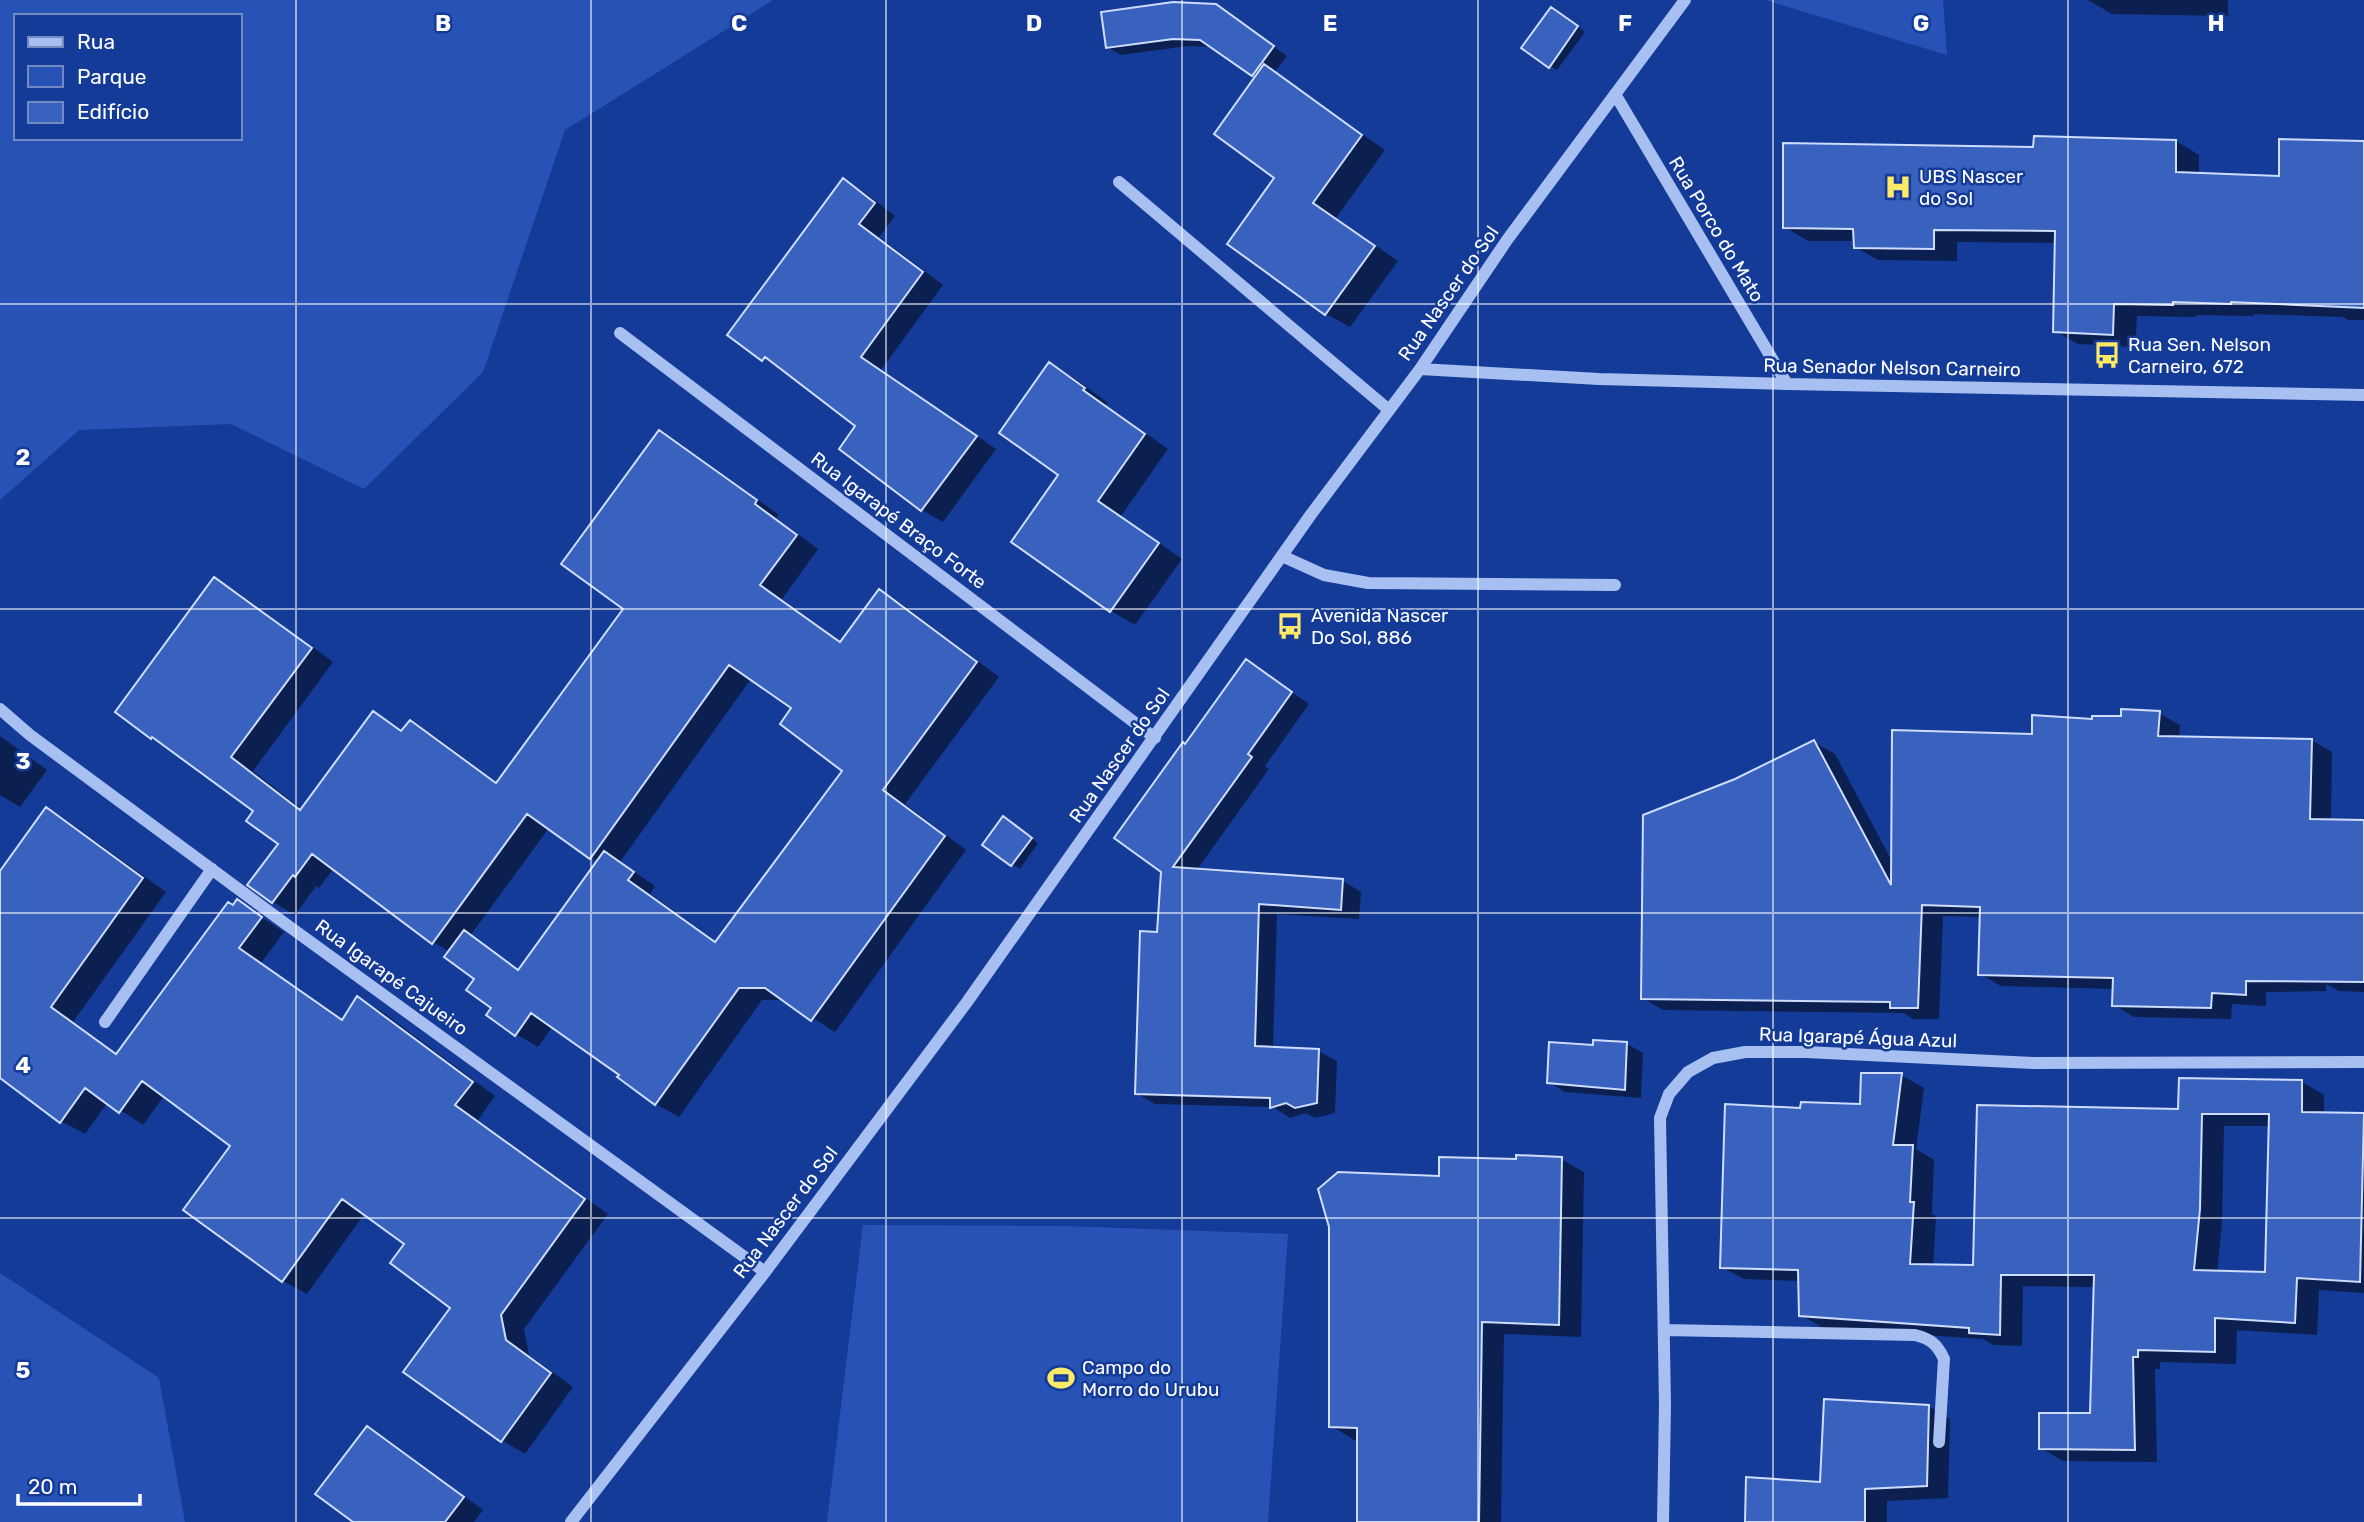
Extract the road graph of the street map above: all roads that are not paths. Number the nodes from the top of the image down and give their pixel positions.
1 (1685, 0) edge
2 (1615, 94) junction
3 (1119, 182) dead end
4 (620, 333) dead end
5 (1420, 369) junction
6 (1787, 384) junction
7 (2364, 395) edge
8 (1389, 410) junction
9 (1282, 556) junction
10 (1615, 585) dead end
11 (0, 709) edge
12 (1155, 737) junction
13 (212, 869) junction
14 (105, 1022) dead end
15 (2364, 1062) edge
16 (765, 1272) junction
17 (1664, 1330) junction
18 (1940, 1442) dead end
19 (571, 1522) edge
20 (1663, 1522) edge

1 - 2 street, Rua Nascer do Sol
2 - 5 street, Rua Nascer do Sol
2 - 6 street, Rua Porco do Mato
3 - 8 street
4 - 12 street, Rua Igarapé Braço Forte
5 - 6 street, Rua Senador Nelson Carneiro
5 - 8 street, Rua Nascer do Sol
6 - 7 street, Rua Senador Nelson Carneiro
8 - 9 street, Rua Nascer do Sol
9 - 10 street
9 - 12 street, Rua Nascer do Sol
11 - 13 street, Rua Igarapé Cajueiro
12 - 16 street, Rua Nascer do Sol
13 - 14 street
13 - 16 street, Rua Igarapé Cajueiro
15 - 17 street, Rua Igarapé Água Azul
16 - 19 street, Rua Nascer do Sol
17 - 18 street
17 - 20 street, Rua Igarapé Água Azul

